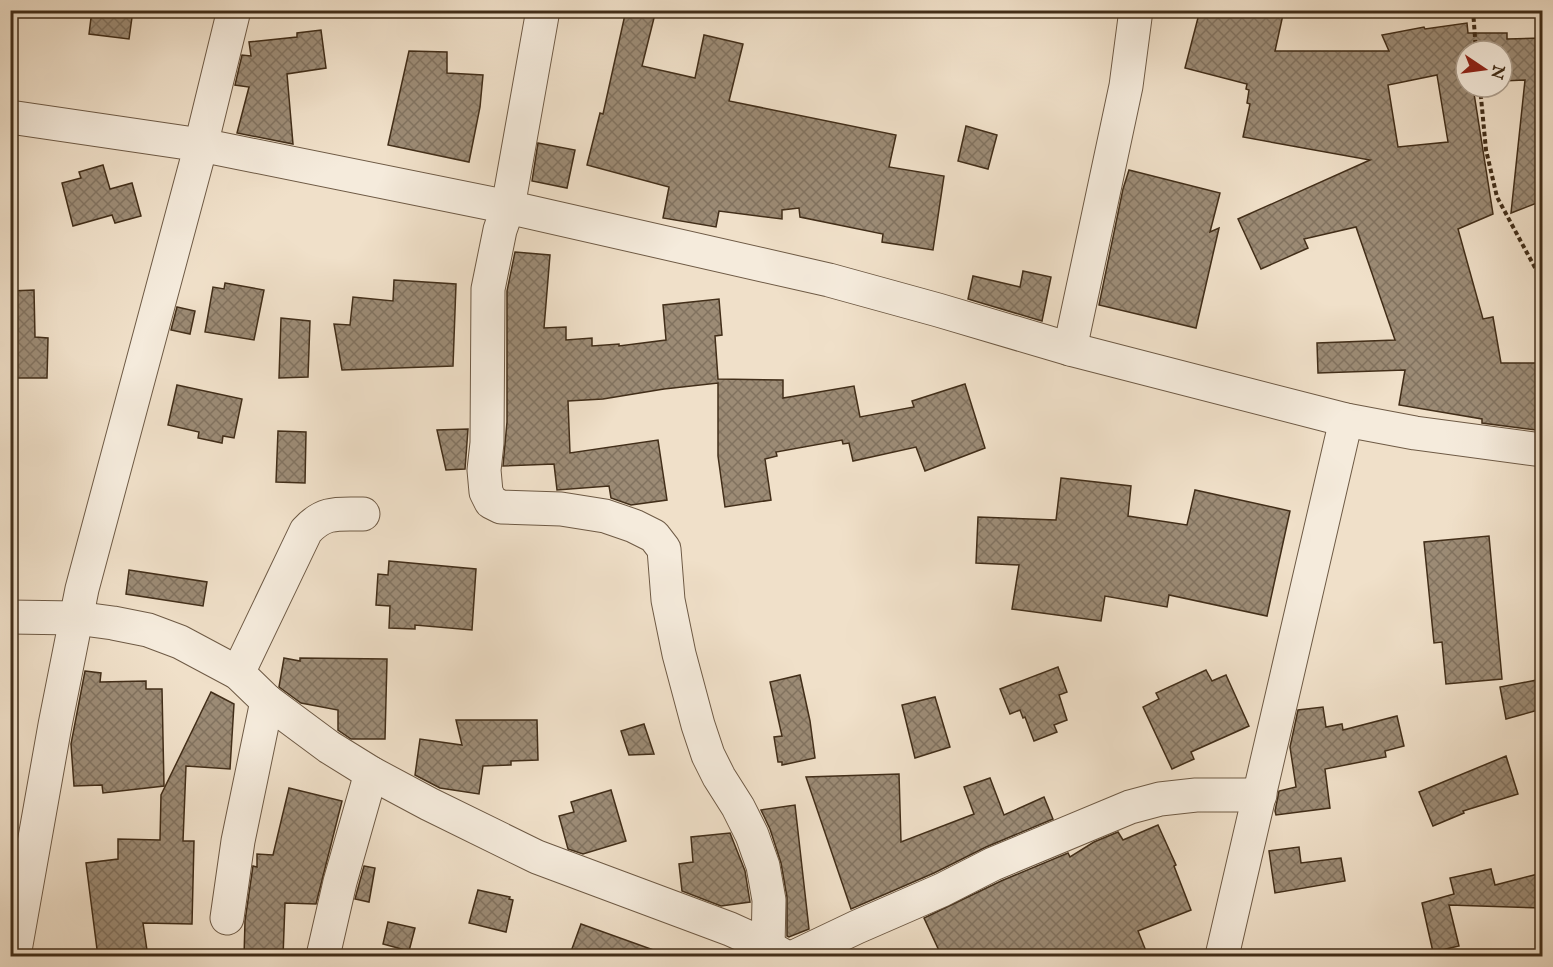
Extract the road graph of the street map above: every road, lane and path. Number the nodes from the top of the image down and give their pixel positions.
1 (234, 10) edge
2 (543, 10) edge
3 (1136, 10) edge
4 (1473, 10) edge
5 (1475, 39) edge
6 (1481, 99) edge
7 (10, 117) edge
8 (201, 145) junction
9 (508, 207) junction
10 (1540, 277) dead end
11 (1070, 350) junction
12 (1346, 420) junction
13 (1542, 450) edge
14 (363, 514) dead end
15 (10, 617) edge
16 (76, 618) junction
17 (238, 674) junction
18 (267, 701) junction
19 (371, 773) junction
20 (1260, 795) junction
21 (227, 918) dead end
22 (783, 953) edge
23 (14, 957) edge
24 (324, 957) edge
25 (1222, 957) edge

1 - 8 street
2 - 9 street
3 - 11 street
4 - 5 path
6 - 10 path
7 - 8 street
8 - 9 street
8 - 16 street
9 - 11 street
9 - 22 street
11 - 12 street
12 - 13 street
12 - 20 street
14 - 17 street
15 - 16 street
16 - 17 street
16 - 23 street
17 - 18 street
18 - 19 street
18 - 21 street
19 - 22 street
19 - 24 street
20 - 22 street
20 - 25 street

